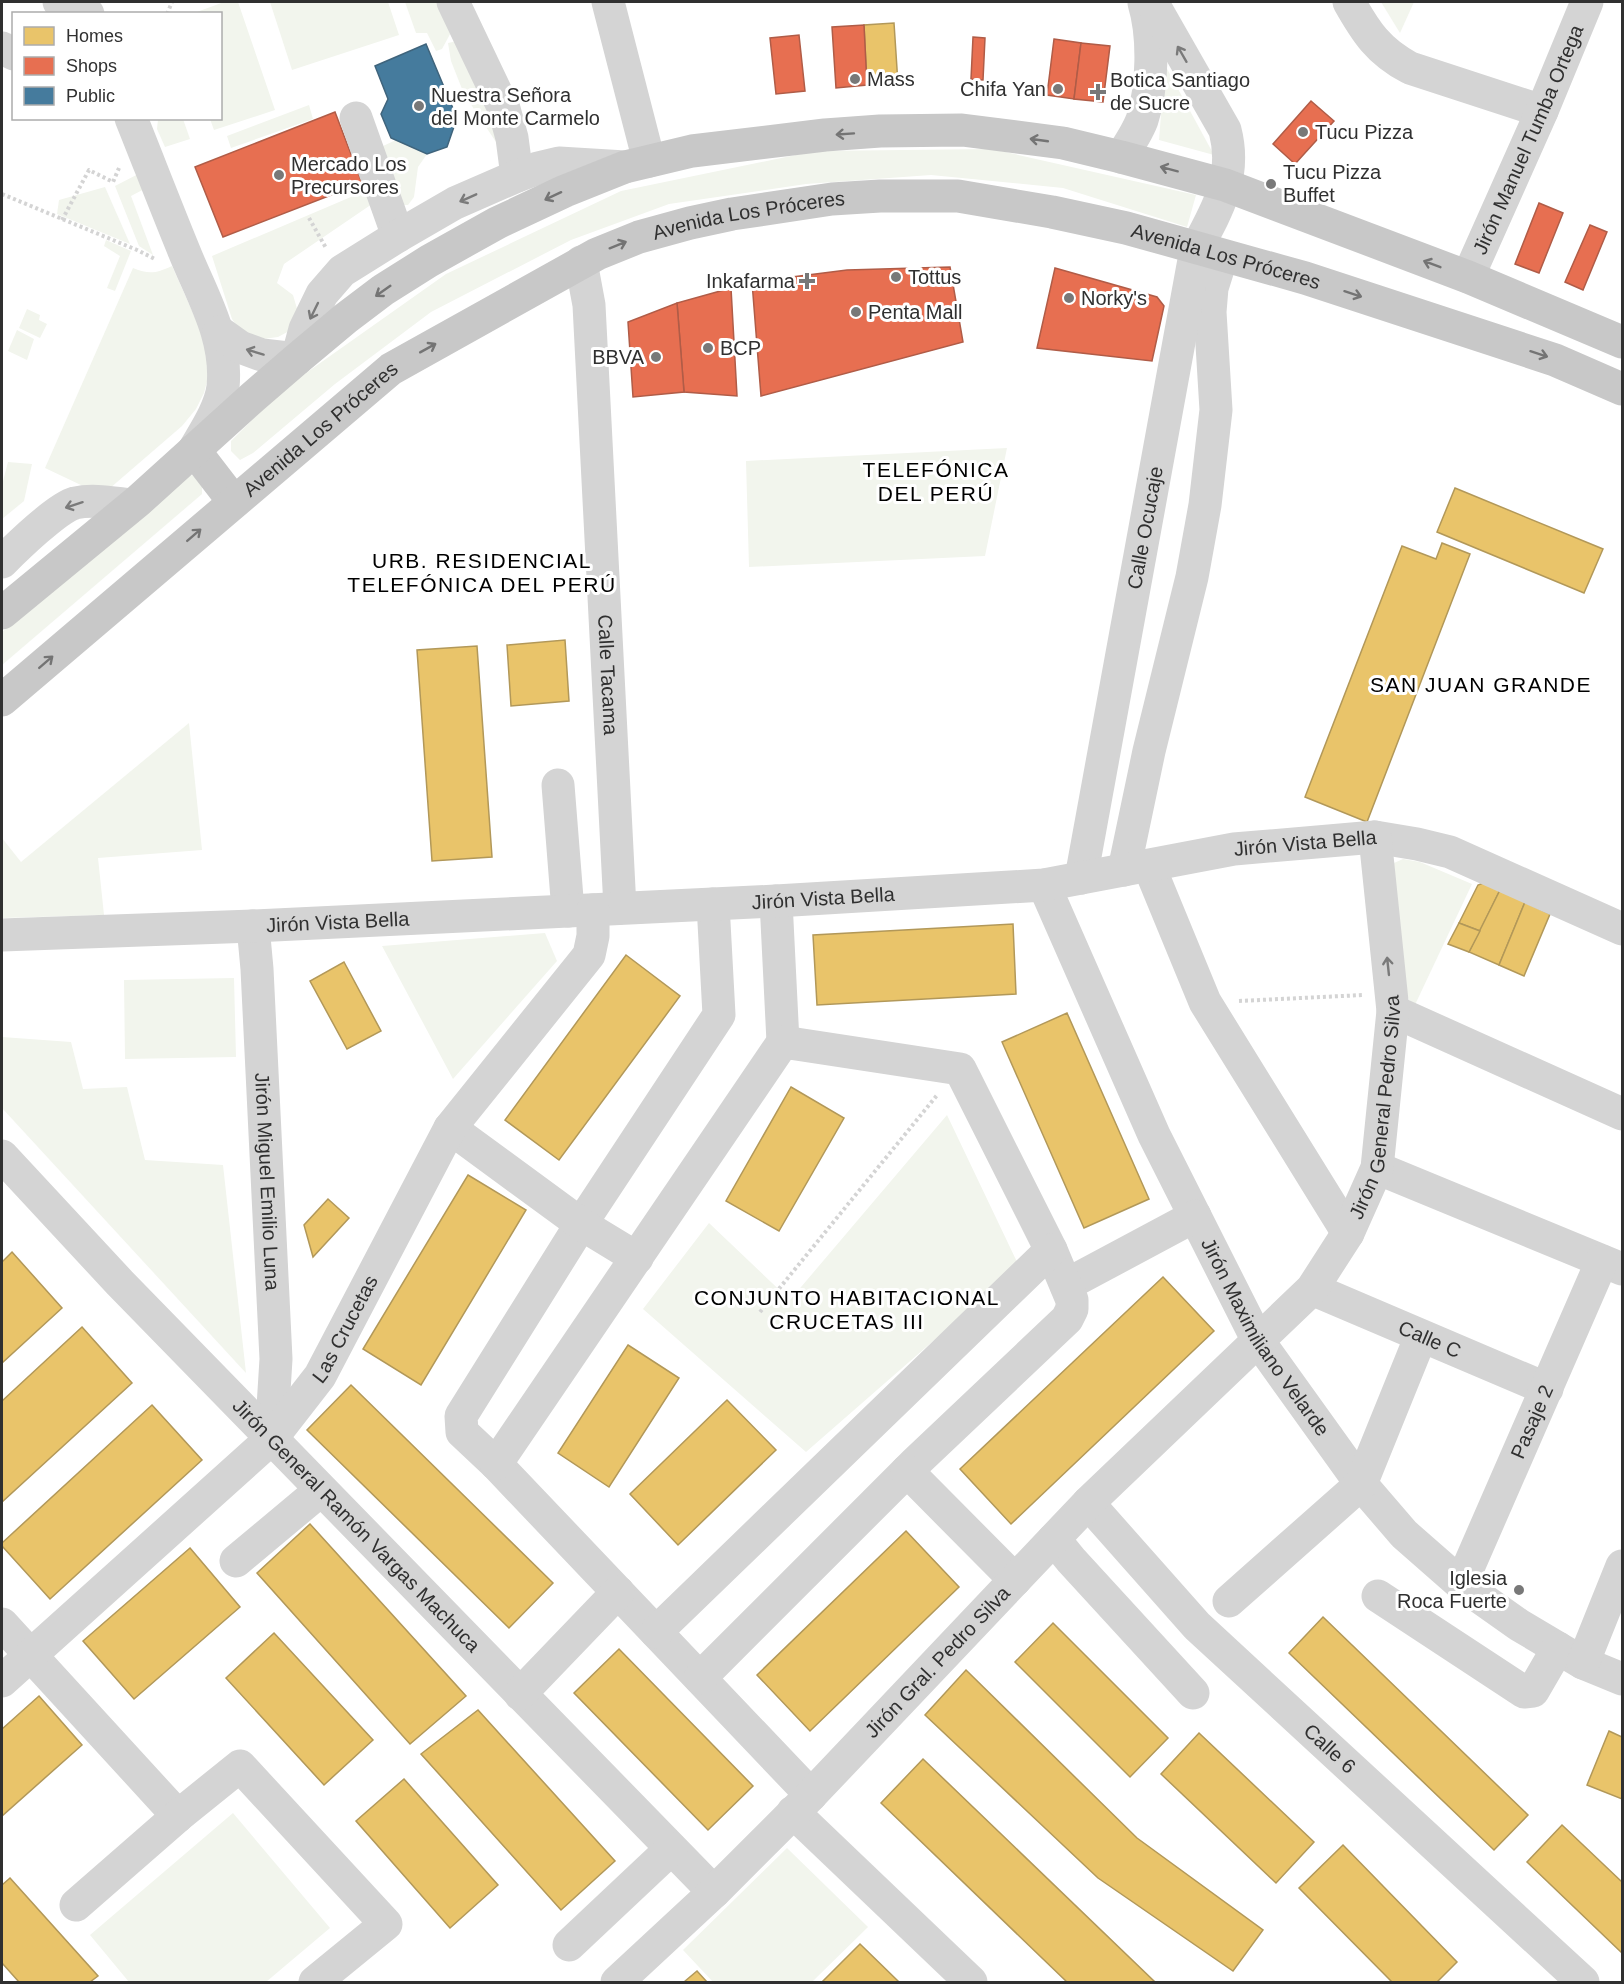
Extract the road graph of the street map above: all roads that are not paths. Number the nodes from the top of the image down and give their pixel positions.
1 (59, 2) edge
2 (453, 2) edge
3 (608, 2) edge
4 (1144, 2) edge
5 (1152, 2) edge
6 (1349, 2) edge
7 (1587, 2) edge
8 (83, 12) edge
9 (504, 109) junction
10 (1542, 111) junction
11 (356, 118) dead end
12 (132, 120) edge
13 (1120, 156) junction
14 (559, 163) junction
15 (637, 164) junction
16 (517, 176) junction
17 (1225, 185) junction
18 (398, 236) junction
19 (1209, 252) junction
20 (581, 262) junction
21 (1468, 277) junction
22 (219, 332) junction
23 (1623, 342) edge
24 (297, 359) junction
25 (1623, 389) edge
26 (194, 450) junction
27 (234, 502) junction
28 (132, 505) junction
29 (2, 562) edge
30 (2, 613) edge
31 (2, 700) edge
32 (558, 785) dead end
33 (1375, 837) junction
34 (1137, 868) junction
35 (1081, 878) junction
36 (1044, 885) junction
37 (776, 901) junction
38 (713, 904) junction
39 (594, 910) junction
40 (253, 926) junction
41 (1623, 929) edge
42 (2, 935) edge
43 (1392, 1002) junction
44 (783, 1042) junction
45 (1623, 1114) edge
46 (450, 1128) junction
47 (2, 1155) edge
48 (1377, 1168) junction
49 (1195, 1216) junction
50 (581, 1224) junction
51 (1348, 1233) junction
52 (1051, 1250) junction
53 (637, 1258) junction
54 (1612, 1265) edge
55 (1066, 1285) junction
56 (1312, 1289) junction
57 (1421, 1336) junction
58 (1257, 1340) junction
59 (276, 1359) junction
60 (320, 1376) junction
61 (1547, 1389) junction
62 (271, 1438) junction
63 (496, 1464) junction
64 (907, 1471) junction
65 (1361, 1484) junction
66 (321, 1490) junction
67 (1088, 1503) junction
68 (1054, 1539) junction
69 (236, 1561) dead end
70 (1623, 1566) edge
71 (1015, 1580) junction
72 (1461, 1584) junction
73 (618, 1592) junction
74 (1378, 1596) dead end
75 (1228, 1601) dead end
76 (2, 1624) edge
77 (656, 1632) junction
78 (1570, 1655) junction
79 (29, 1656) junction
80 (700, 1678) junction
81 (1623, 1679) edge
82 (2, 1681) edge
83 (1193, 1693) dead end
84 (520, 1694) junction
85 (802, 1803) junction
86 (178, 1815) junction
87 (670, 1849) junction
88 (714, 1892) junction
89 (76, 1905) dead end
90 (569, 1945) dead end
91 (323, 1980) edge
92 (617, 1983) edge
93 (971, 1983) edge
94 (1583, 1983) edge

1 - 8 street
2 - 9 street
3 - 15 street
4 - 13 street
17 -> 5 street, Calle Ocucaje
6 - 10 street
7 - 10 street, Jirón Manuel Tumba Ortega
9 - 14 street
9 - 16 street
10 - 21 street, Jirón Manuel Tumba Ortega
11 - 18 street
12 - 22 street
13 -> 15 main road
17 -> 13 main road
14 - 15 street
14 - 16 street
15 -> 24 main road
16 -> 18 street
17 - 19 street, Calle Ocucaje
21 -> 17 main road
18 -> 24 street
20 -> 19 main road, Avenida Los Próceres
19 -> 25 main road, Avenida Los Próceres
19 - 34 street
19 - 35 street, Calle Ocucaje
27 -> 20 main road, Avenida Los Próceres
20 - 39 street, Calle Tacama
21 - 23 main road
24 -> 22 street
22 - 26 street
24 - 26 main road
26 - 27 main road
26 - 28 main road
31 -> 27 main road, Avenida Los Próceres
28 -> 29 street
28 - 30 main road
32 - 39 street
33 - 34 street, Jirón Vista Bella
33 - 41 street, Jirón Vista Bella
43 -> 33 street, Jirón General Pedro Silva
34 - 35 street, Jirón Vista Bella
34 - 51 street
35 - 36 street, Jirón Vista Bella
36 - 37 street, Jirón Vista Bella
36 - 49 street, Jirón Maximiliano Velarde
37 - 38 street, Jirón Vista Bella
37 - 44 street
38 - 39 street, Jirón Vista Bella
38 - 50 street
39 - 40 street, Jirón Vista Bella
39 - 46 street, Las Crucetas
40 - 42 street, Jirón Vista Bella
40 - 59 street, Jirón Miguel Emilio Luna
43 - 45 street
43 - 48 street, Jirón General Pedro Silva
44 - 52 street
44 - 53 street
46 - 50 street
46 - 60 street, Las Crucetas
47 - 62 street, Jirón General Ramón Vargas Machuca
48 - 51 street, Jirón General Pedro Silva
48 - 54 street
49 - 55 street
49 - 58 street, Jirón Maximiliano Velarde
50 - 53 street
50 - 63 street
51 - 56 street, Jirón General Pedro Silva
52 - 55 street
52 - 77 street
53 - 63 street
54 - 61 street, Pasaje 2
55 - 64 street
56 - 57 street, Calle C
56 - 58 street, Jirón General Pedro Silva
57 - 61 street, Calle C
57 - 65 street
58 - 65 street, Jirón Maximiliano Velarde
58 - 67 street, Jirón Gral. Pedro Silva
59 - 60 street
59 - 62 street, Jirón Miguel Emilio Luna
60 - 62 street, Las Crucetas
61 - 72 street, Pasaje 2
62 - 66 street, Jirón General Ramón Vargas Machuca
62 - 79 street, Las Crucetas
63 - 73 street
64 - 71 street
64 - 80 street
65 - 72 street, Jirón Maximiliano Velarde
65 - 75 street
66 - 69 street
66 - 84 street, Jirón General Ramón Vargas Machuca
67 - 68 street, Jirón Gral. Pedro Silva
67 - 94 street, Calle 6
68 - 71 street, Jirón Gral. Pedro Silva
68 - 83 street
70 - 78 street
71 - 85 street, Jirón Gral. Pedro Silva
72 - 78 street, Jirón Maximiliano Velarde
73 - 77 street
73 - 84 street
74 - 78 street
76 - 79 street
77 - 80 street
78 - 81 street, Jirón Maximiliano Velarde
79 - 82 street, Las Crucetas
79 - 86 street
80 - 85 street
84 - 87 street, Jirón General Ramón Vargas Machuca
85 - 88 street, Jirón Gral. Pedro Silva
85 - 93 street
86 - 89 street
86 - 91 street
87 - 88 street, Jirón General Ramón Vargas Machuca
87 - 90 street
88 - 92 street, Jirón Gral. Pedro Silva

